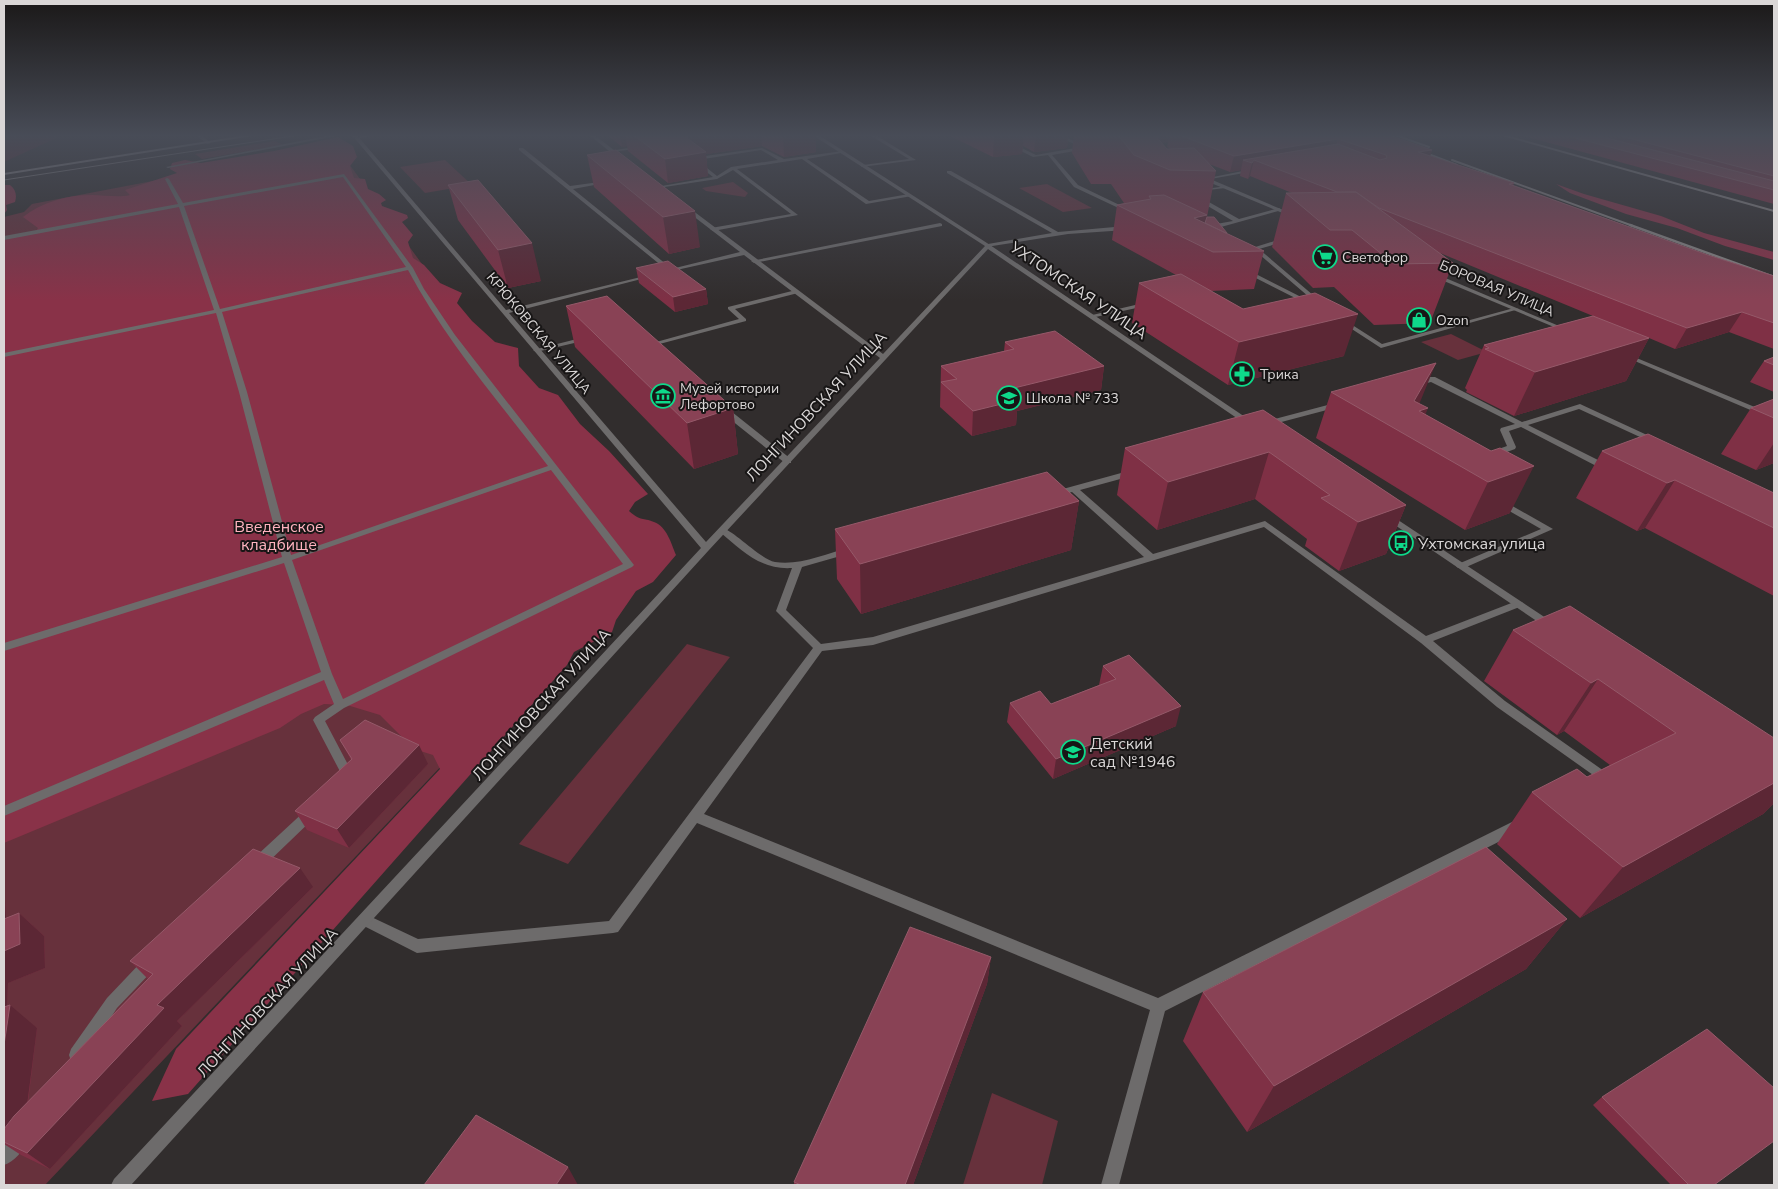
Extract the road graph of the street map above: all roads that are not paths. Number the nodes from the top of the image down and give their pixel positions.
1 (173, 189) edge
2 (265, 189) edge
3 (354, 189) edge
4 (400, 189) edge
5 (571, 189) edge
6 (661, 189) edge
7 (762, 189) edge
8 (848, 189) edge
9 (900, 189) edge
10 (979, 189) edge
11 (1083, 189) edge
12 (1212, 189) edge
13 (1230, 189) edge
14 (666, 193) edge
15 (910, 196) junction
16 (181, 205) junction
17 (682, 205) edge
18 (1279, 210) junction
19 (1134, 214) edge
20 (1302, 220) edge
21 (1238, 221) junction
22 (940, 226) dead end
23 (1202, 227) edge
24 (1129, 228) edge
25 (713, 230) junction
26 (1056, 234) junction
27 (4, 238) edge
28 (1291, 239) dead end
29 (988, 246) junction
30 (743, 253) junction
31 (754, 261) junction
32 (1238, 266) edge
33 (410, 268) junction
34 (670, 270) junction
35 (1425, 271) edge
36 (796, 292) junction
37 (1154, 303) edge
38 (1516, 309) junction
39 (218, 311) junction
40 (504, 312) junction
41 (1091, 316) junction
42 (1333, 319) edge
43 (596, 336) edge
44 (1578, 336) edge
45 (536, 350) junction
46 (659, 350) edge
47 (1614, 350) edge
48 (4, 356) edge
49 (883, 357) junction
50 (1404, 387) edge
51 (716, 402) edge
52 (1348, 402) edge
53 (1774, 418) edge
54 (1519, 424) junction
55 (1255, 426) junction
56 (1268, 435) edge
57 (1668, 447) edge
58 (1487, 456) edge
59 (788, 461) junction
60 (553, 467) junction
61 (1141, 470) edge
62 (1616, 473) edge
63 (1074, 489) junction
64 (1488, 495) edge
65 (1045, 496) edge
66 (1380, 511) edge
67 (723, 530) junction
68 (706, 548) junction
69 (855, 549) edge
70 (1151, 558) junction
71 (287, 559) junction
72 (798, 564) junction
73 (1462, 566) junction
74 (1518, 604) junction
75 (1558, 631) edge
76 (1425, 640) junction
77 (4, 647) edge
78 (819, 648) junction
79 (327, 674) junction
80 (340, 705) junction
81 (342, 784) edge
82 (1591, 788) edge
83 (321, 804) edge
84 (4, 811) edge
85 (695, 816) junction
86 (1529, 820) dead end
87 (251, 869) edge
88 (365, 920) junction
89 (157, 957) edge
90 (1159, 1006) junction
91 (73, 1061) edge
92 (29, 1127) edge
93 (4, 1157) edge
94 (120, 1185) edge
95 (1110, 1185) edge

1 - 16 street
2 - 16 street
3 - 33 street
4 - 40 street, КРЮКОВСКАЯ УЛИЦА
5 - 34 street
6 - 14 street
7 - 25 street
8 - 15 street
9 - 15 street, УХТОМСКАЯ УЛИЦА
10 - 26 street
11 - 19 street
12 - 21 street
13 - 18 street
15 - 29 street, УХТОМСКАЯ УЛИЦА
16 - 27 street
16 - 39 street
17 - 25 street
18 - 20 street
18 - 21 street
21 - 23 street
22 - 31 street
24 - 26 street
25 - 30 street
26 - 29 street
28 - 32 street
29 - 41 street, УХТОМСКАЯ УЛИЦА
29 - 49 street, ЛОНГИНОВСКАЯ УЛИЦА
30 - 31 street
30 - 34 street
31 - 36 street
33 - 39 street
33 - 60 street
34 - 40 street
35 - 38 street, БОРОВАЯ УЛИЦА
36 - 46 street
36 - 49 street
37 - 41 street
38 - 42 street
38 - 44 street, БОРОВАЯ УЛИЦА
39 - 48 street
39 - 71 street
40 - 45 street, КРЮКОВСКАЯ УЛИЦА
41 - 55 street, УХТОМСКАЯ УЛИЦА
43 - 45 street
45 - 68 street, КРЮКОВСКАЯ УЛИЦА
47 - 53 street
49 - 59 street, ЛОНГИНОВСКАЯ УЛИЦА
50 - 54 street
51 - 59 street
52 - 55 street
54 - 57 street
54 - 58 street
54 - 62 street
55 - 56 street, УХТОМСКАЯ УЛИЦА
59 - 67 street, ЛОНГИНОВСКАЯ УЛИЦА
60 - 71 street
60 - 80 street
61 - 63 street
63 - 65 street
63 - 70 street
64 - 73 street
66 - 73 street
67 - 68 street, ЛОНГИНОВСКАЯ УЛИЦА
67 - 72 street
68 - 88 street, ЛОНГИНОВСКАЯ УЛИЦА
69 - 72 street
70 - 76 street
70 - 78 street
71 - 77 street
71 - 79 street
72 - 78 street
73 - 74 street
74 - 75 street
74 - 76 street
76 - 82 street
78 - 85 street
79 - 80 street
79 - 84 street
80 - 81 street
83 - 87 street
85 - 88 street
85 - 90 street
86 - 90 street
88 - 94 street, ЛОНГИНОВСКАЯ УЛИЦА
89 - 91 street
90 - 95 street
92 - 93 street

